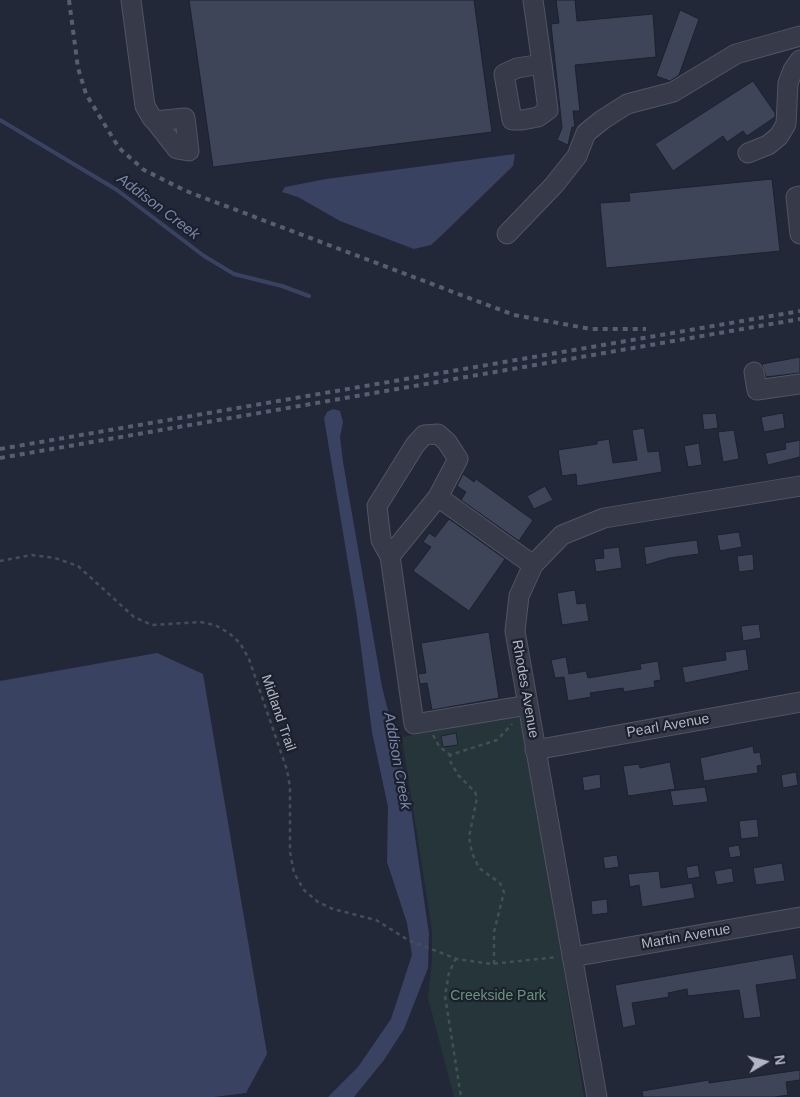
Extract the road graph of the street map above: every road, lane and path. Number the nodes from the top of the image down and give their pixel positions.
1 (131, 0) edge
2 (533, 0) edge
3 (800, 36) edge
4 (800, 60) edge
5 (542, 64) dead end
6 (155, 121) dead end
7 (748, 153) dead end
8 (800, 196) edge
9 (507, 234) dead end
10 (800, 234) edge
11 (754, 372) dead end
12 (800, 384) edge
13 (800, 486) edge
14 (438, 497) junction
15 (390, 556) junction
16 (0, 561) edge
17 (533, 565) junction
18 (800, 702) edge
19 (522, 706) junction
20 (428, 722) junction
21 (535, 750) junction
22 (450, 754) junction
23 (800, 917) edge
24 (572, 956) junction
25 (456, 958) junction
26 (494, 964) junction
27 (461, 1097) edge
28 (597, 1097) edge

1 - 6 street
2 - 5 street
3 - 9 street
4 - 7 street
8 - 10 street
11 - 12 street
13 - 17 street, Rhodes Avenue
14 - 15 street
14 - 15 street
14 - 17 street
15 - 20 street
16 - 25 path, Midland Trail
17 - 19 street, Rhodes Avenue
18 - 21 street, Pearl Avenue
19 - 20 street
19 - 21 street, Rhodes Avenue
19 - 22 path
20 - 22 path
21 - 24 street, Rhodes Avenue
22 - 26 path
23 - 24 street, Martin Avenue
24 - 26 path, Midland Trail
24 - 28 street, Rhodes Avenue
25 - 26 path, Midland Trail
25 - 27 path

